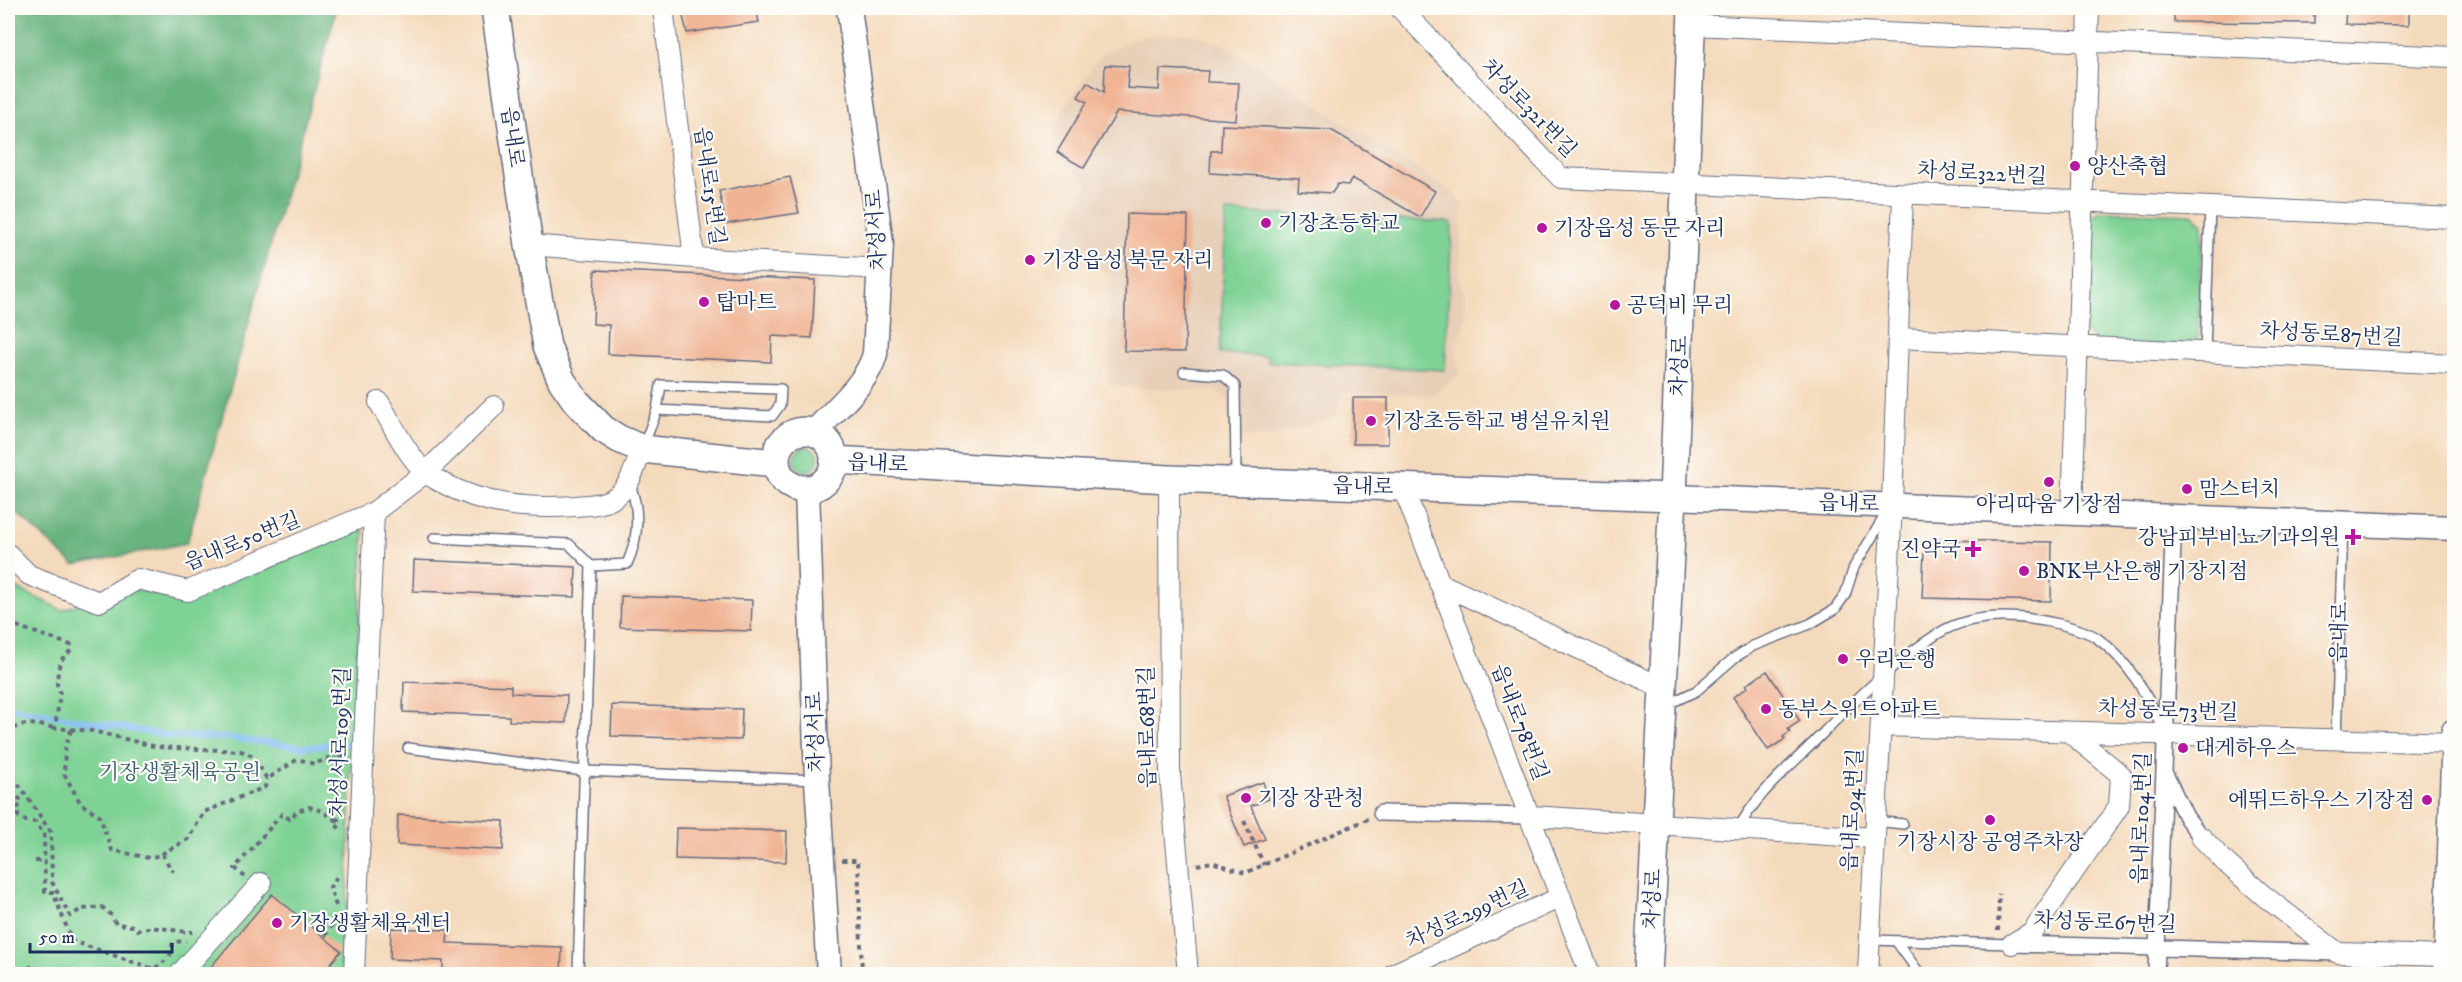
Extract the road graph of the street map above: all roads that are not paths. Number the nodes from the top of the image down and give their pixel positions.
1 (495, 8) edge
2 (663, 8) edge
3 (849, 8) edge
4 (1400, 8) edge
5 (2089, 8) edge
6 (1692, 16) edge
7 (2088, 42) junction
8 (2454, 57) edge
9 (1686, 185) junction
10 (1903, 194) junction
11 (2082, 202) junction
12 (2210, 207) junction
13 (2454, 218) edge
14 (529, 245) junction
15 (694, 258) junction
16 (881, 269) junction
17 (1898, 338) junction
18 (2077, 347) junction
19 (2205, 352) junction
20 (2454, 364) edge
21 (1185, 372) dead end
22 (379, 402) dead end
23 (494, 406) dead end
24 (657, 410) junction
25 (814, 433) junction
26 (642, 449) junction
27 (834, 460) junction
28 (775, 463) junction
29 (425, 473) junction
30 (1169, 479) junction
31 (1236, 481) junction
32 (629, 482) junction
33 (1403, 487) junction
34 (807, 489) junction
35 (1673, 497) junction
36 (1892, 504) junction
37 (374, 512) junction
38 (2072, 512) junction
39 (2174, 517) junction
40 (2343, 524) junction
41 (2454, 528) edge
42 (434, 538) dead end
43 (8, 554) edge
44 (591, 566) junction
45 (1439, 583) junction
46 (1883, 675) junction
47 (1663, 695) junction
48 (1881, 726) junction
49 (2454, 731) edge
50 (2069, 732) junction
51 (2166, 734) junction
52 (2336, 740) junction
53 (2454, 743) edge
54 (408, 748) dead end
55 (584, 771) junction
56 (2164, 771) junction
57 (817, 780) junction
58 (1382, 813) road end
59 (1531, 816) junction
60 (1655, 824) junction
61 (1903, 824) dead end
62 (1738, 830) junction
63 (1875, 830) junction
64 (2201, 837) joint
65 (259, 885) road end
66 (1561, 897) junction
67 (1870, 940) junction
68 (1896, 941) junction
69 (2005, 944) junction
70 (2157, 948) junction
71 (2338, 953) junction
72 (2446, 965) edge
73 (180, 975) edge
74 (354, 975) edge
75 (578, 975) edge
76 (828, 975) edge
77 (1188, 975) edge
78 (1393, 975) edge
79 (1590, 975) edge
80 (1648, 975) edge
81 (1868, 975) edge
82 (1920, 975) edge
83 (2156, 975) edge

1 - 14 main road, 읍내로
2 - 15 street, 읍내로15번길
3 - 16 street, 차성서로
4 - 9 street, 차성로321번길
5 - 7 street
6 - 7 street
6 - 9 main road, 차성로
7 - 8 street
7 - 11 street
9 - 10 street, 차성로322번길
9 - 35 main road, 차성로
10 - 11 street, 차성로322번길
10 - 17 street, 읍내로
11 - 12 street, 차성로322번길
11 - 18 street
12 - 13 street, 차성로322번길
12 - 19 lane
14 - 15 street
14 - 26 main road, 읍내로
15 - 16 street, 읍내로15번길
16 - 25 street, 차성서로
17 - 18 street, 차성동로87번길
17 - 36 street, 읍내로
18 - 19 street, 차성동로87번길
18 - 38 street
19 - 20 street, 차성동로87번길
21 - 31 lane
22 - 29 street
23 - 29 street, 읍내로50번길
24 - 24 lane
24 - 26 lane
25 - 27 main road
25 - 28 main road
26 - 28 main road, 읍내로
26 - 32 street
27 - 30 main road, 읍내로
27 - 34 main road
28 - 34 main road
29 - 32 street
29 - 37 street, 읍내로50번길
30 - 31 main road, 읍내로
30 - 77 street, 읍내로68번길
31 - 33 main road, 읍내로
32 - 44 lane
33 - 35 main road, 읍내로
33 - 45 street, 읍내로78번길
34 - 57 street, 차성서로
35 - 36 street, 읍내로
35 - 47 main road, 차성로
36 - 38 street, 읍내로
36 - 46 street, 읍내로94번길
36 - 47 lane
37 - 43 street, 읍내로50번길
37 - 74 street, 차성서로109번길
38 - 39 street, 읍내로
39 - 40 street, 읍내로
39 - 51 street, 읍내로104번길
40 - 41 street, 읍내로
40 - 52 lane, 읍내로
42 - 44 lane
44 - 55 lane
45 - 47 street
45 - 59 street, 읍내로78번길
46 - 48 street, 읍내로94번길
46 - 51 lane, 읍내로104번길
46 - 62 lane
47 - 60 main road, 차성로
48 - 50 street, 차성동로73번길
48 - 63 street, 읍내로94번길
49 - 53 street
50 - 51 street, 차성동로73번길
50 - 69 street
51 - 52 street, 차성동로73번길
51 - 56 street, 읍내로104번길
52 - 53 street, 차성동로73번길
53 - 72 street
54 - 55 lane
55 - 57 lane
55 - 75 lane
56 - 64 street
56 - 70 street, 읍내로104번길
57 - 76 street, 차성서로
58 - 59 street
59 - 60 street
59 - 66 street, 읍내로78번길
60 - 62 street
60 - 80 main road, 차성로
61 - 63 lane
62 - 63 street
63 - 67 street, 읍내로94번길
64 - 71 street
65 - 73 street
66 - 78 street, 차성로299번길
66 - 79 street, 읍내로78번길
67 - 68 lane, 차성동로67번길
67 - 81 street, 읍내로94번길
68 - 69 lane, 차성동로67번길
68 - 82 lane
69 - 70 street, 차성동로67번길
70 - 71 street, 차성동로67번길
70 - 83 street, 읍내로104번길
71 - 72 street, 차성동로67번길

